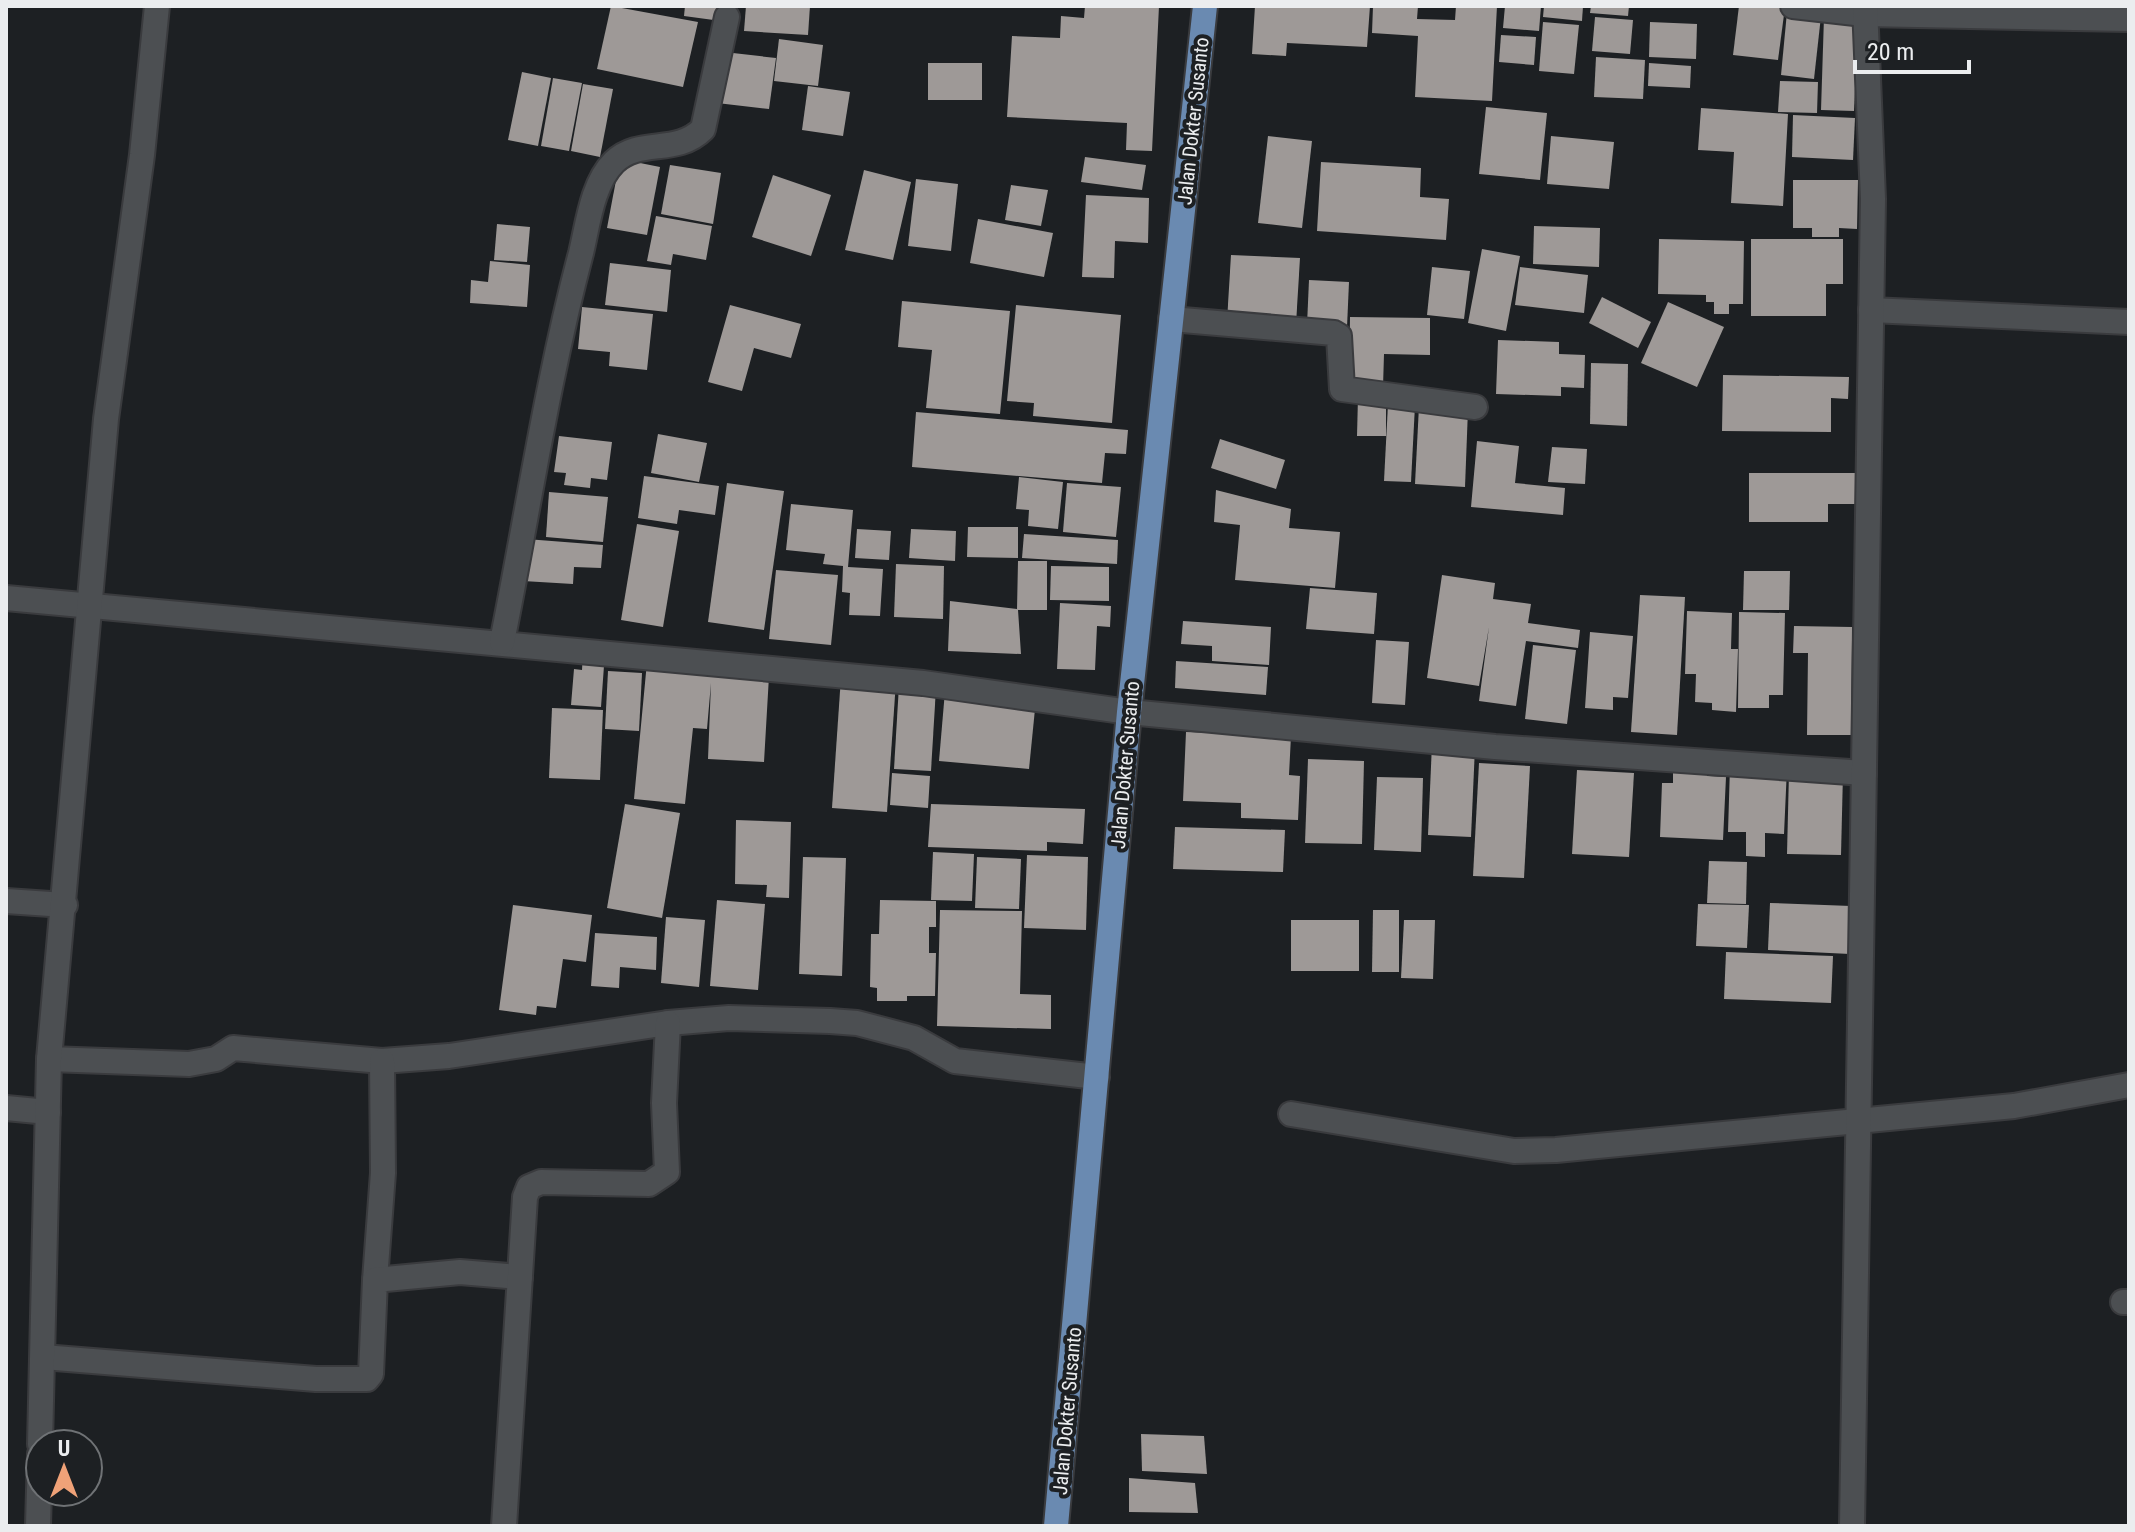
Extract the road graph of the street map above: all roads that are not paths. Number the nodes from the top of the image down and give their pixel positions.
1 (157, 6) edge
2 (1205, 6) edge
3 (1793, 6) edge
4 (1865, 10) edge
5 (727, 17) dead end
6 (2129, 19) edge
7 (1871, 310) junction
8 (1171, 319) junction
9 (2129, 322) edge
10 (1475, 407) dead end
11 (6, 598) edge
12 (91, 608) junction
13 (502, 642) junction
14 (1129, 712) junction
15 (1864, 773) junction
16 (6, 901) edge
17 (65, 905) junction
18 (668, 1023) junction
19 (49, 1059) junction
20 (382, 1061) junction
21 (1097, 1077) junction
22 (2129, 1085) edge
23 (6, 1108) edge
24 (48, 1112) junction
25 (1291, 1114) dead end
26 (1861, 1120) junction
27 (520, 1277) junction
28 (375, 1280) junction
29 (43, 1357) junction
30 (41, 1428) edge
31 (504, 1526) edge
32 (1056, 1526) edge
33 (1852, 1526) edge

1 - 12 street
2 - 8 main road, Jalan Dokter Susanto
3 - 4 street
4 - 6 street
4 - 7 street
5 - 13 street
7 - 9 street
7 - 15 street
8 - 10 street
8 - 14 main road, Jalan Dokter Susanto
11 - 12 street
12 - 13 street
12 - 17 street
13 - 14 street
14 - 15 street
14 - 21 main road, Jalan Dokter Susanto
15 - 26 street
16 - 17 street
17 - 19 street
18 - 20 street
18 - 21 street
18 - 27 street
19 - 20 street
19 - 24 street
20 - 28 street
21 - 32 main road, Jalan Dokter Susanto
22 - 26 street
23 - 24 street
24 - 29 street
25 - 26 street
26 - 33 street
27 - 28 street
27 - 31 street
28 - 29 street
29 - 30 street

